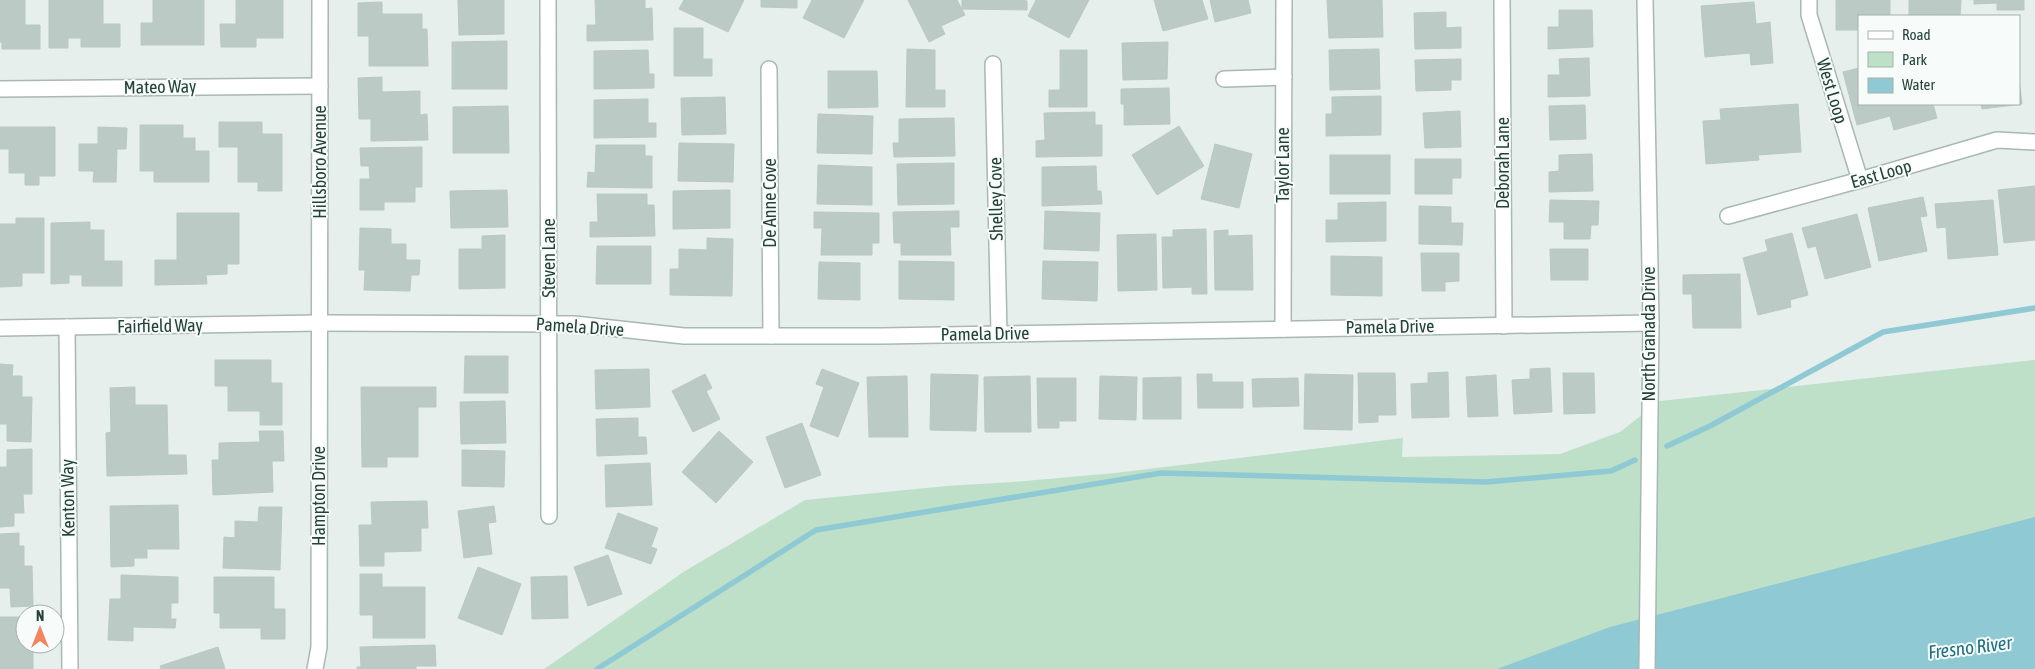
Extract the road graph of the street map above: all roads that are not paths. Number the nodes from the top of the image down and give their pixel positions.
1 (320, 0) edge
2 (548, 0) edge
3 (1284, 0) edge
4 (1502, 0) edge
5 (1645, 0) edge
6 (1809, 0) edge
7 (993, 64) dead end
8 (769, 69) dead end
9 (1284, 77) junction
10 (1224, 79) dead end
11 (320, 86) junction
12 (0, 89) edge
13 (2035, 142) edge
14 (1860, 180) junction
15 (1728, 216) dead end
16 (320, 323) junction
17 (1651, 323) junction
18 (549, 324) junction
19 (1504, 326) junction
20 (67, 327) junction
21 (0, 328) edge
22 (1283, 329) junction
23 (999, 334) junction
24 (771, 336) junction
25 (549, 516) dead end
26 (70, 669) edge
27 (315, 669) edge
28 (1647, 669) edge

1 - 11 street, Hillsboro Avenue
2 - 18 street, Steven Lane
3 - 9 street, Taylor Lane
4 - 19 street, Deborah Lane
5 - 17 street, North Granada Drive
6 - 14 street, West Loop
7 - 23 street, Shelley Cove
8 - 24 street, De Anne Cove
9 - 10 street
9 - 22 street, Taylor Lane
11 - 12 street, Mateo Way
11 - 16 street, Hillsboro Avenue
13 - 14 street, East Loop
14 - 15 street, East Loop
16 - 18 street, Pamela Drive
16 - 20 street, Fairfield Way
16 - 27 street, Hampton Drive
17 - 19 street, Pamela Drive
17 - 28 street, North Granada Drive
18 - 24 street, Pamela Drive
18 - 25 street, Steven Lane
19 - 22 street, Pamela Drive
20 - 21 street, Fairfield Way
20 - 26 street, Kenton Way
22 - 23 street, Pamela Drive
23 - 24 street, Pamela Drive

